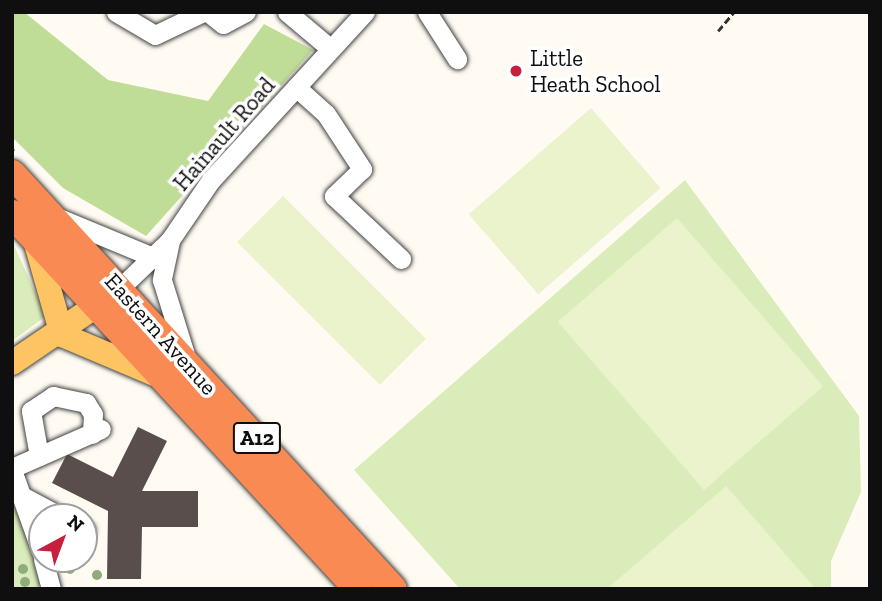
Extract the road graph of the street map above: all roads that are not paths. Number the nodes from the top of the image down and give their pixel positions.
1 (116, 12) edge
2 (206, 12) edge
3 (246, 12) edge
4 (287, 12) edge
5 (365, 12) edge
6 (427, 12) edge
7 (331, 49) junction
8 (457, 59) dead end
9 (296, 87) junction
10 (15, 162) edge
11 (12, 214) edge
12 (50, 214) junction
13 (35, 240) junction
14 (170, 240) junction
15 (153, 257) junction
16 (401, 259) dead end
17 (120, 288) junction
18 (97, 307) junction
19 (62, 335) junction
20 (12, 363) edge
21 (179, 371) junction
22 (39, 456) junction
23 (12, 469) edge
24 (23, 497) junction
25 (34, 503) edge
26 (28, 512) edge
27 (358, 589) edge
28 (393, 589) edge

1 - 2 street
2 - 3 street
4 - 7 street
5 - 7 street, Hainault Road
6 - 8 street
7 - 9 street, Hainault Road
9 - 14 street, Hainault Road
9 - 16 street
10 - 12 highway, Eastern Avenue / A12
11 - 13 highway, Eastern Avenue / A12
12 - 15 street
12 - 17 highway, Eastern Avenue / A12
13 - 18 highway, Eastern Avenue / A12
13 - 19 main road
14 - 15 street, Hainault Road
14 - 21 street
15 - 17 street, Hainault Road
17 - 18 main road
17 - 21 highway, Eastern Avenue / A12
18 - 19 main road
18 - 21 highway, Eastern Avenue / A12
19 - 20 main road
19 - 21 main road
21 - 27 highway, Eastern Avenue / A12
21 - 28 highway, Eastern Avenue / A12
22 - 22 street
22 - 23 street
23 - 24 street
24 - 25 street
24 - 26 street

